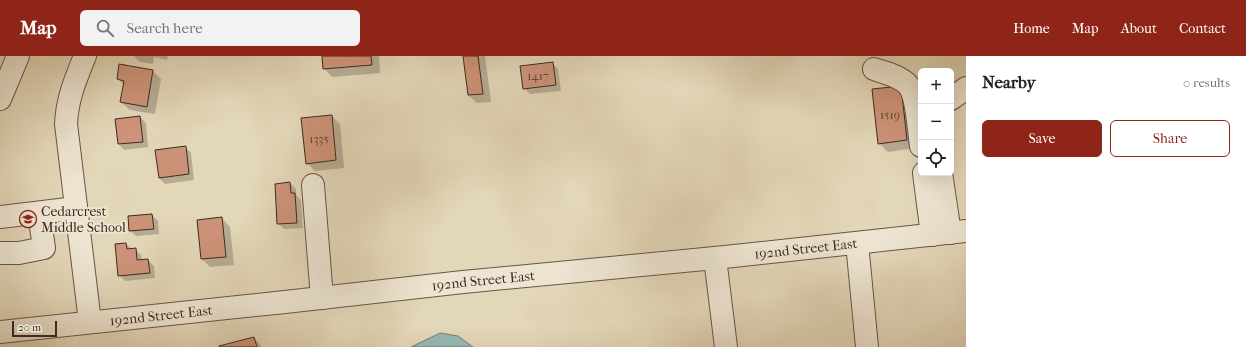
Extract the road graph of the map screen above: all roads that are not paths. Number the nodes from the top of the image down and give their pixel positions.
1 (18, 56) edge
2 (85, 56) edge
3 (874, 69) dead end
4 (966, 88) edge
5 (954, 97) edge
6 (0, 99) edge
7 (920, 140) edge
8 (925, 176) edge
9 (942, 176) edge
10 (313, 185) dead end
11 (76, 208) junction
12 (39, 213) junction
13 (0, 216) edge
14 (949, 233) edge
15 (857, 243) junction
16 (0, 254) edge
17 (715, 258) junction
18 (322, 298) junction
19 (90, 322) junction
20 (0, 332) edge
21 (726, 347) edge
22 (867, 347) edge

1 - 6 street
2 - 11 street
3 - 7 street
4 - 5 street
8 - 14 street
9 - 14 street
10 - 18 street
11 - 12 street
11 - 19 street
12 - 13 street
12 - 16 street
14 - 15 street, 192nd Street East
15 - 17 street, 192nd Street East
15 - 22 street
17 - 18 street, 192nd Street East
17 - 21 street
18 - 19 street, 192nd Street East
19 - 20 street, 192nd Street East

